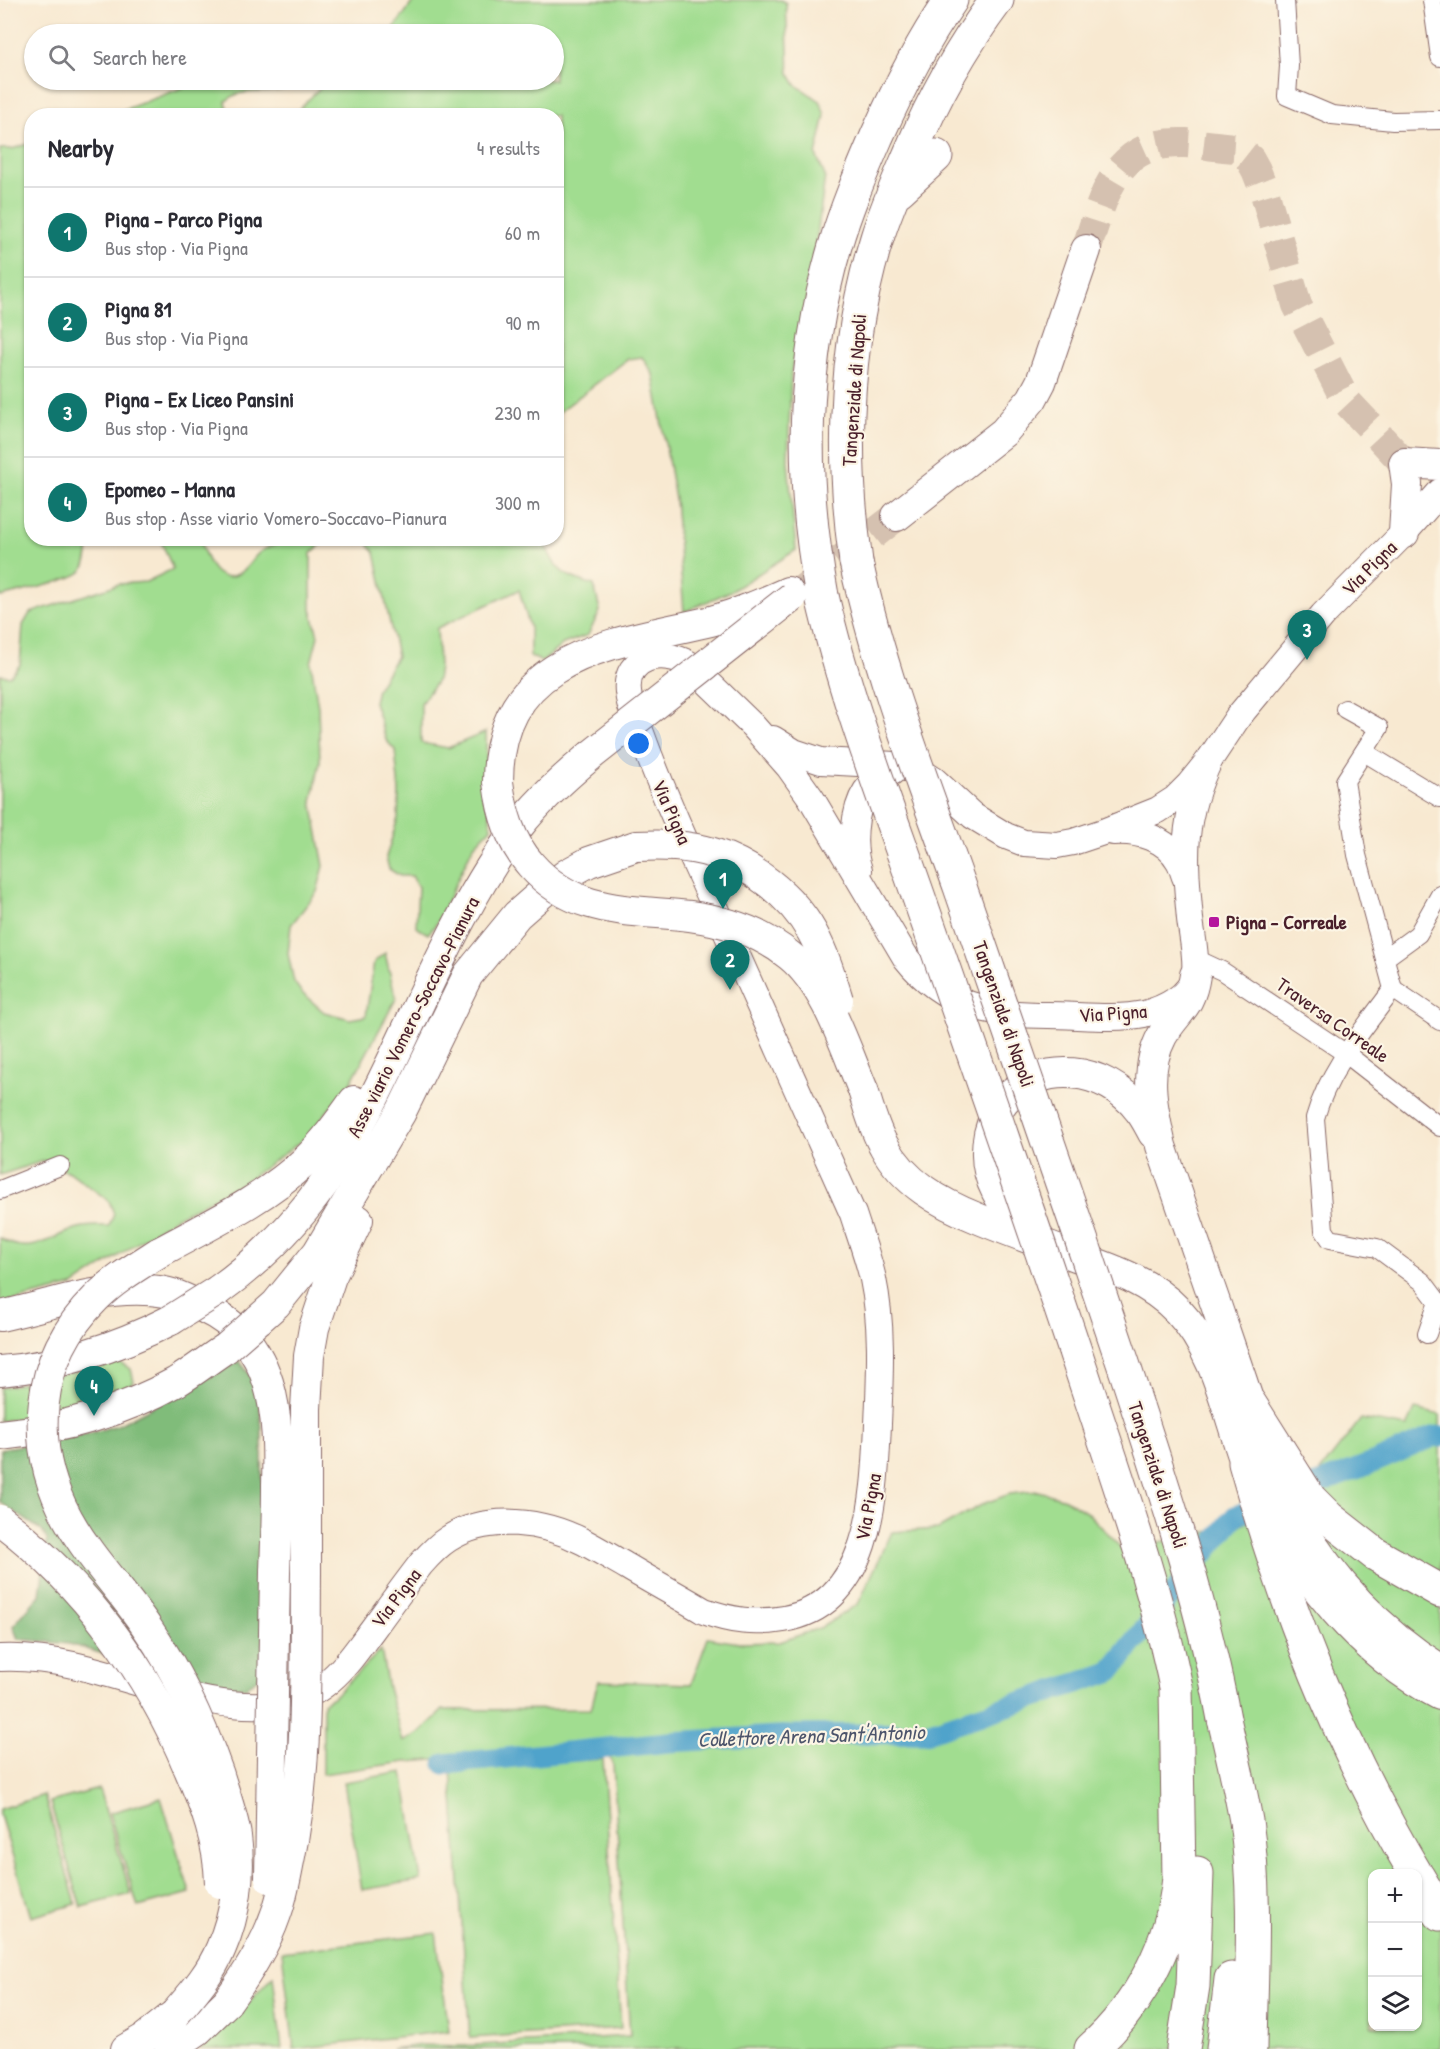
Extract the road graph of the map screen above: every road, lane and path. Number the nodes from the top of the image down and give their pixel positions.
1 (951, 0) edge
2 (997, 0) edge
3 (1285, 0) edge
4 (1432, 0) edge
5 (1440, 57) edge
6 (1440, 120) edge
7 (936, 156) dead end
8 (891, 197) junction
9 (1086, 250) tunnel mouth
10 (1440, 465) edge
11 (1440, 492) edge
12 (897, 516) tunnel mouth
13 (1404, 533) junction
14 (801, 595) junction
15 (1345, 709) dead end
16 (753, 726) junction
17 (1364, 752) junction
18 (1210, 759) junction
19 (909, 768) junction
20 (1440, 798) edge
21 (1103, 832) junction
22 (1187, 882) junction
23 (869, 893) junction
24 (1440, 895) edge
25 (1385, 958) junction
26 (1195, 966) junction
27 (1393, 990) junction
28 (1440, 1021) edge
29 (1345, 1053) junction
30 (378, 1077) junction
31 (863, 1090) junction
32 (402, 1110) junction
33 (1440, 1127) edge
34 (1161, 1146) junction
35 (60, 1166) dead end
36 (0, 1190) edge
37 (1062, 1251) junction
38 (1439, 1301) edge
39 (0, 1317) edge
40 (1427, 1334) dead end
41 (0, 1371) edge
42 (1250, 1404) junction
43 (0, 1435) edge
44 (1245, 1463) junction
45 (0, 1520) edge
46 (1440, 1591) edge
47 (0, 1658) edge
48 (1440, 1669) edge
49 (1176, 1687) junction
50 (1440, 1695) edge
51 (1224, 1719) junction
52 (1413, 1869) edge
53 (1422, 1883) edge
54 (1440, 1914) edge
55 (228, 2002) junction
56 (175, 2014) junction
57 (126, 2049) edge
58 (170, 2049) edge
59 (1091, 2049) edge
60 (1183, 2049) edge
61 (1223, 2049) edge
62 (1250, 2049) edge

1 - 14 highway, Tangenziale di Napoli
2 - 8 highway, Tangenziale di Napoli
3 - 6 street
4 - 5 street
7 - 8 highway
8 - 51 highway, Tangenziale di Napoli, bridge
9 - 12 highway
10 - 13 highway
11 - 13 main road, Via Pigna
13 - 18 main road, Via Pigna
14 - 30 highway, Asse viario Vomero-Soccavo-Pianura, bridge
14 - 31 highway, bridge
14 - 49 highway, Tangenziale di Napoli, bridge
15 - 17 street
16 - 19 main road, Via Pigna
16 - 23 main road, Via Pigna
16 - 47 main road, Via Pigna
17 - 20 street
17 - 25 street
18 - 21 main road, Via Pigna
18 - 22 main road, Via Pigna
19 - 21 main road, Via Pigna
19 - 23 main road, Via Pigna
21 - 22 main road, Via Pigna
22 - 26 main road, Via Pigna
23 - 26 main road, Via Pigna
24 - 25 street
25 - 27 street
26 - 29 street, Traversa Correale
26 - 34 highway
27 - 28 street
27 - 29 street
29 - 33 street, Traversa Correale
29 - 38 street
30 - 41 highway, Asse viario Vomero-Soccavo-Pianura, bridge
30 - 56 highway, bridge
31 - 32 highway, Asse viario Vomero-Soccavo-Pianura, bridge
31 - 37 highway, bridge
32 - 43 highway, Asse viario Vomero-Soccavo-Pianura, bridge
32 - 55 highway, bridge
34 - 37 highway, bridge
34 - 42 highway
35 - 36 street
37 - 44 highway
38 - 40 street
39 - 55 highway, bridge
42 - 46 highway
42 - 48 highway
44 - 50 highway
44 - 52 highway
45 - 56 highway, bridge
49 - 59 highway
49 - 60 highway, Tangenziale di Napoli
51 - 61 highway, Tangenziale di Napoli
51 - 62 highway
53 - 54 highway
55 - 58 highway
56 - 57 highway

